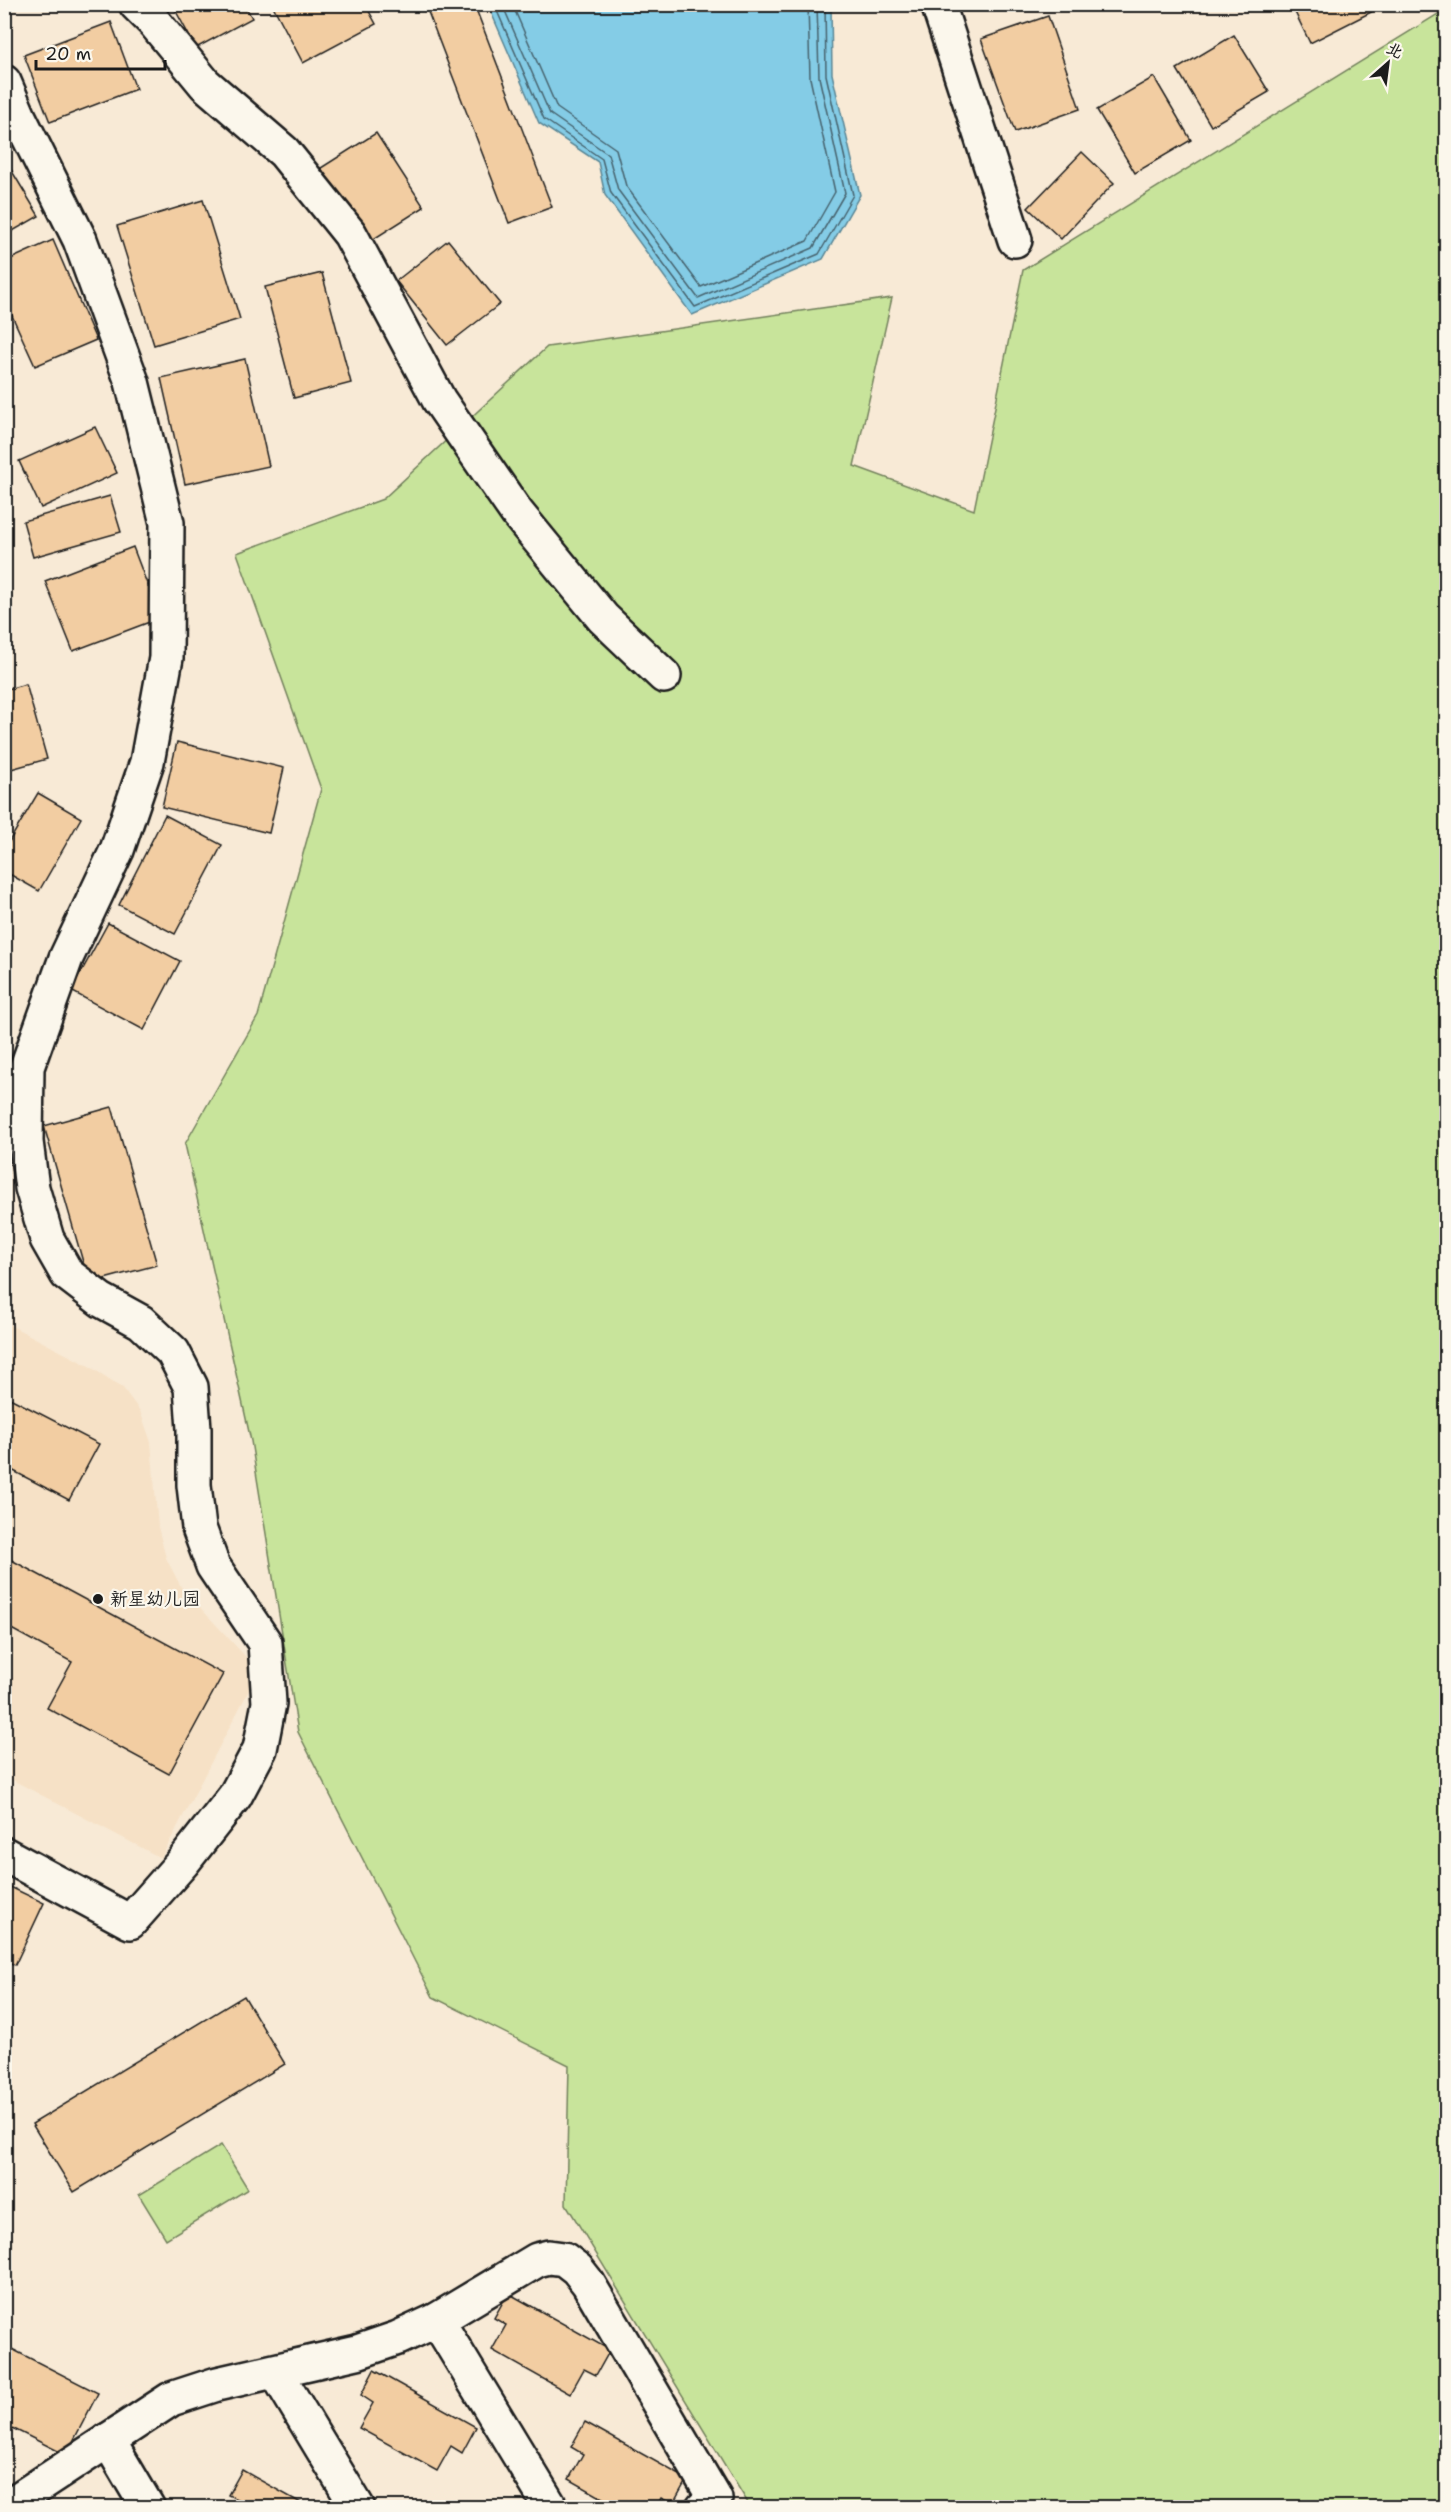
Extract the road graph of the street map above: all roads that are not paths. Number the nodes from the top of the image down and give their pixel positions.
1 (136, 4) edge
2 (938, 4) edge
3 (4, 82) edge
4 (1015, 240) dead end
5 (664, 676) dead end
6 (4, 1854) edge
7 (437, 2320) junction
8 (276, 2372) junction
9 (108, 2440) junction
10 (712, 2505) edge
11 (5, 2508) edge
12 (148, 2508) edge
13 (358, 2508) edge
14 (551, 2508) edge

1 - 5 street
2 - 4 street
3 - 6 street
7 - 8 street
7 - 10 street
7 - 14 street
8 - 9 street
8 - 13 street
9 - 11 street
9 - 12 street

